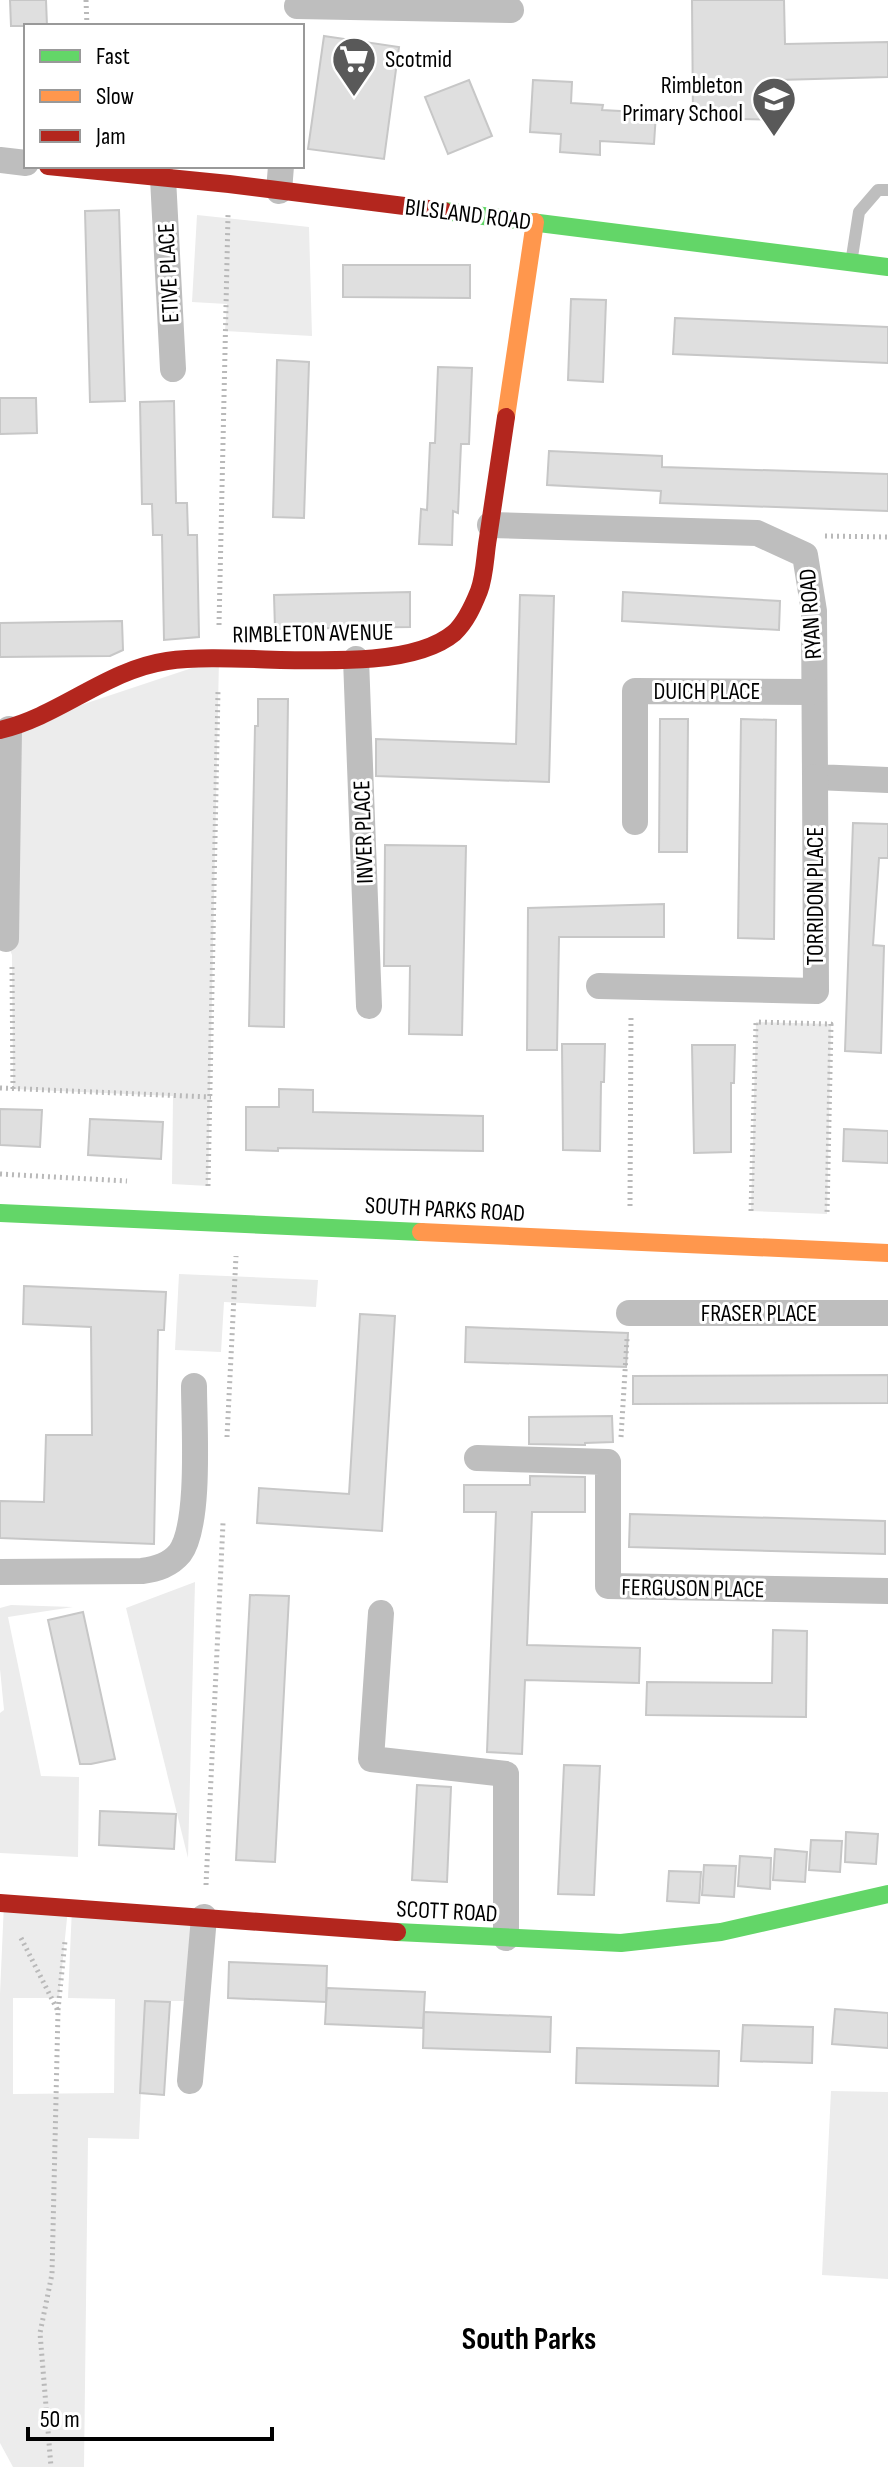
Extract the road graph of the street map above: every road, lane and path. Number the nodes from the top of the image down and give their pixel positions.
1 (86, 0) edge
2 (511, 10) dead end
3 (296, 11) edge
4 (87, 24) edge
5 (0, 160) edge
6 (24, 163) edge
7 (67, 168) edge
8 (163, 178) junction
9 (280, 178) edge
10 (888, 190) edge
11 (535, 222) junction
12 (852, 262) junction
13 (888, 267) edge
14 (173, 369) dead end
15 (490, 525) junction
16 (356, 659) junction
17 (814, 692) junction
18 (4, 730) edge
19 (815, 777) junction
20 (888, 780) edge
21 (635, 822) dead end
22 (3, 938) edge
23 (599, 986) dead end
24 (631, 986) junction
25 (369, 1006) dead end
26 (0, 1088) edge
27 (13, 1089) junction
28 (211, 1097) dead end
29 (0, 1174) edge
30 (141, 1182) dead end
31 (196, 1185) dead end
32 (208, 1186) dead end
33 (630, 1206) dead end
34 (751, 1211) dead end
35 (0, 1213) edge
36 (827, 1214) dead end
37 (888, 1253) edge
38 (236, 1256) dead end
39 (629, 1313) joint
40 (888, 1313) edge
41 (194, 1386) dead end
42 (226, 1451) dead end
43 (477, 1458) dead end
44 (608, 1462) junction
45 (223, 1513) dead end
46 (0, 1572) edge
47 (888, 1591) edge
48 (381, 1613) dead end
49 (888, 1894) edge
50 (2, 1903) edge
51 (68, 1908) junction
52 (204, 1917) junction
53 (506, 1938) junction
54 (58, 2011) junction
55 (190, 2081) dead end
56 (51, 2467) edge

1 - 4 path
2 - 3 street
5 - 6 street
7 - 8 street, BILSLAND ROAD
8 - 9 street, BILSLAND ROAD
8 - 14 street, ETIVE PLACE
9 - 11 street, BILSLAND ROAD
10 - 12 lane
11 - 12 street, BILSLAND ROAD
11 - 15 street, RIMBLETON AVENUE
12 - 13 street, BILSLAND ROAD
15 - 16 street, RIMBLETON AVENUE
15 - 17 street, RYAN ROAD
16 - 18 street, RIMBLETON AVENUE
16 - 25 street, INVER PLACE
17 - 19 street, RYAN ROAD
17 - 21 street, DUICH PLACE
18 - 22 street
19 - 20 street
19 - 24 street, TORRIDON PLACE
22 - 27 path
23 - 24 street, TORRIDON PLACE
24 - 33 path
26 - 27 path
27 - 28 path
29 - 30 path
31 - 32 path
34 - 36 path
35 - 37 street, SOUTH PARKS ROAD
38 - 42 path
39 - 40 street, FRASER PLACE
39 - 44 path
41 - 46 street
43 - 44 street
44 - 47 street, FERGUSON PLACE
45 - 52 path
48 - 53 street
49 - 53 street, SCOTT ROAD
50 - 51 street, SCOTT ROAD
50 - 54 path
51 - 52 street, SCOTT ROAD
51 - 54 path
52 - 53 street, SCOTT ROAD
52 - 55 street
54 - 56 path

